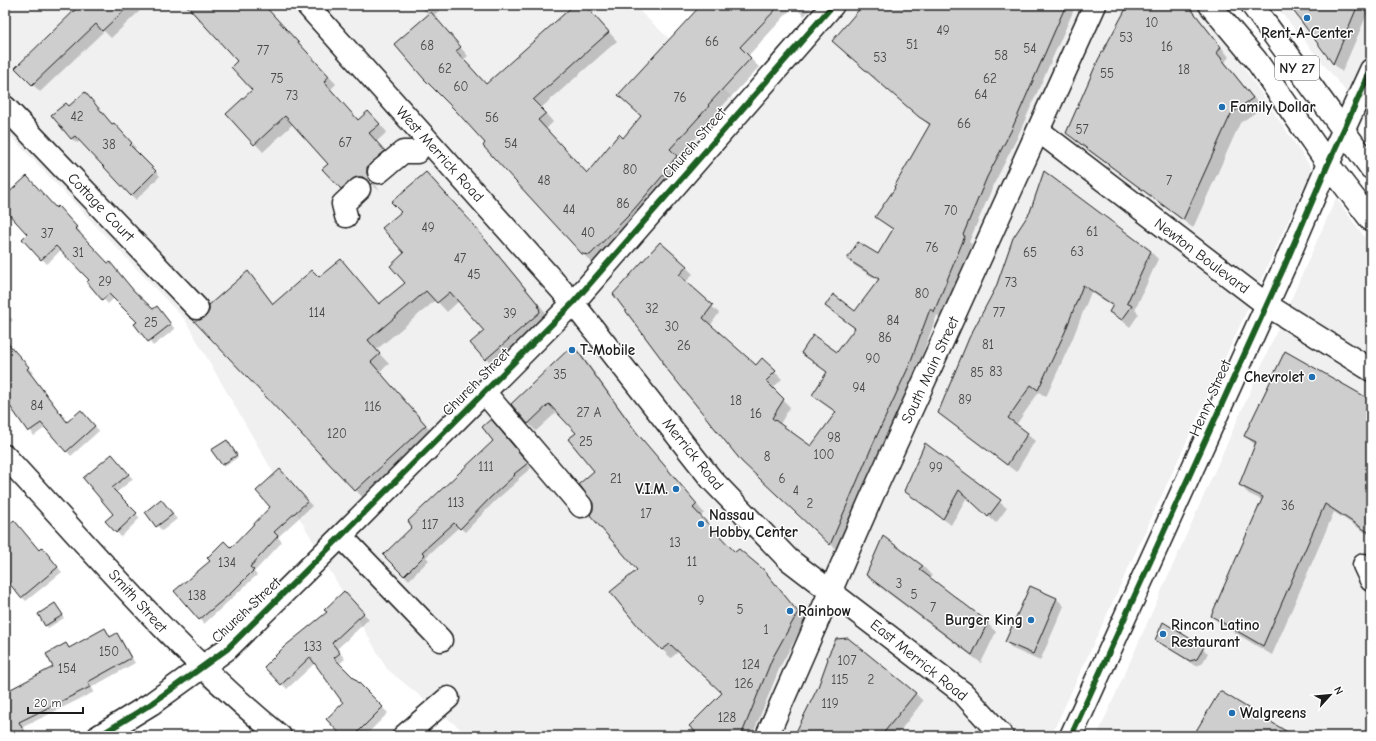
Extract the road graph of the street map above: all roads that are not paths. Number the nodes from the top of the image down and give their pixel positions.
1 (307, 5) edge
2 (833, 5) edge
3 (1095, 5) edge
4 (1210, 5) edge
5 (1252, 5) edge
6 (1371, 70) edge
7 (5, 107) edge
8 (1039, 132) junction
9 (1343, 132) junction
10 (418, 152) dead end
11 (1328, 164) junction
12 (1371, 168) edge
13 (379, 172) dead end
14 (359, 189) dead end
15 (346, 216) dead end
16 (1371, 220) edge
17 (573, 303) junction
18 (1267, 305) junction
19 (197, 308) dead end
20 (1371, 370) edge
21 (484, 392) junction
22 (5, 456) edge
23 (581, 506) dead end
24 (341, 536) junction
25 (830, 590) junction
26 (441, 640) dead end
27 (201, 666) junction
28 (448, 698) dead end
29 (99, 736) edge
30 (280, 736) edge
31 (404, 736) edge
32 (767, 736) edge
33 (1002, 736) edge
34 (1071, 736) edge

1 - 17 main road, West Merrick Road
2 - 17 main road, Church Street
3 - 8 main road, South Main Street
4 - 11 main road, NY 27
5 - 9 main road, NY 27
6 - 9 main road, Henry Street
7 - 19 main road, Cottage Court
8 - 18 main road, Newton Boulevard
8 - 25 main road, South Main Street
9 - 11 main road, Henry Street
9 - 12 main road, NY 27
10 - 13 main road
11 - 16 main road, NY 27
11 - 18 main road, Henry Street
14 - 15 main road
17 - 21 main road, Church Street
17 - 25 main road, Merrick Road
18 - 20 main road, Newton Boulevard
18 - 34 main road, Henry Street
21 - 23 main road
21 - 24 main road, Church Street
22 - 27 main road, Smith Street
24 - 26 main road
24 - 27 main road, Church Street
25 - 32 main road, South Main Street
25 - 33 main road, East Merrick Road
27 - 29 main road, Church Street
27 - 30 main road, Smith Street
28 - 31 main road

